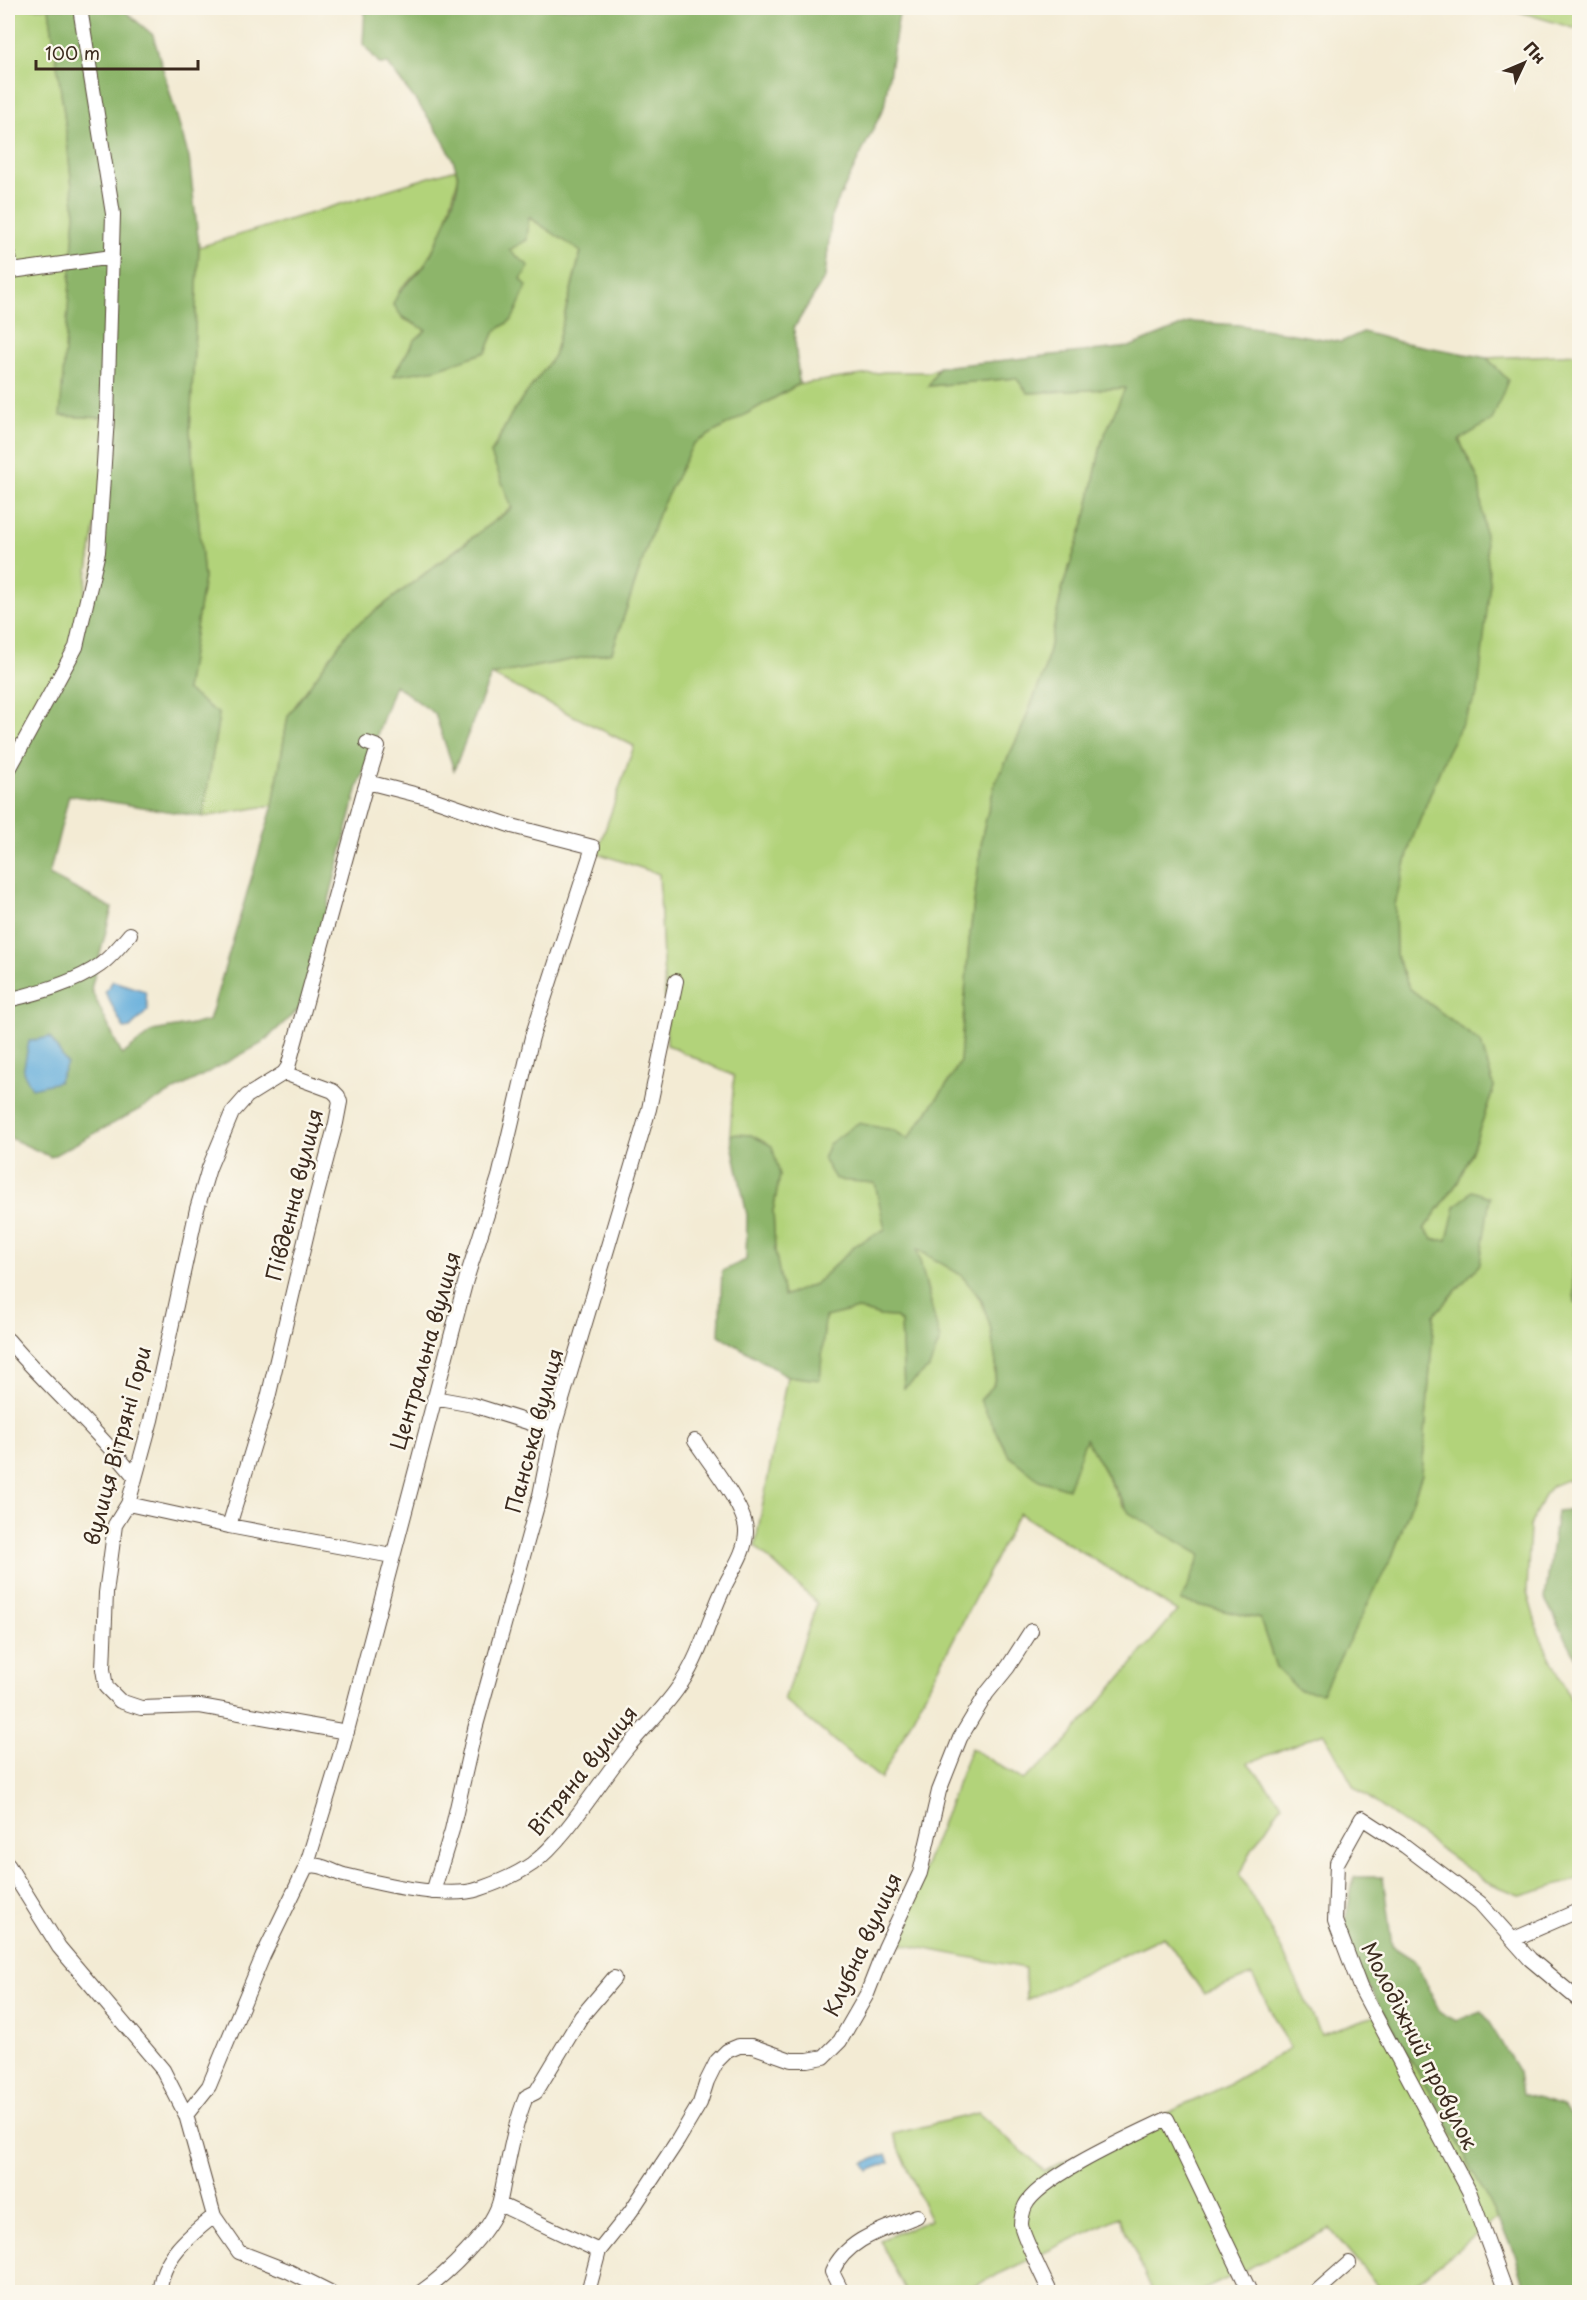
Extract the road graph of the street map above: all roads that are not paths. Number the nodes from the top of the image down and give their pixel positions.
1 (80, 8) edge
2 (8, 252) edge
3 (112, 256) junction
4 (367, 743) dead end
5 (8, 771) edge
6 (367, 782) junction
7 (130, 934) dead end
8 (676, 981) dead end
9 (8, 1000) edge
10 (284, 1073) junction
11 (8, 1340) edge
12 (435, 1398) junction
13 (553, 1430) junction
14 (695, 1441) dead end
15 (134, 1476) junction
16 (128, 1504) junction
17 (229, 1526) junction
18 (392, 1556) junction
19 (1031, 1631) dead end
20 (347, 1732) junction
21 (8, 1865) edge
22 (306, 1867) junction
23 (433, 1892) junction
24 (1580, 1910) edge
25 (1514, 1939) junction
26 (614, 1978) dead end
27 (1580, 2001) edge
28 (186, 2115) junction
29 (499, 2204) junction
30 (214, 2216) junction
31 (918, 2216) dead end
32 (599, 2251) junction
33 (1349, 2264) dead end
34 (160, 2292) edge
35 (330, 2292) edge
36 (421, 2292) edge
37 (588, 2292) edge
38 (842, 2292) edge
39 (1050, 2292) edge
40 (1250, 2292) edge
41 (1316, 2292) edge
42 (1506, 2292) edge

1 - 3 street
2 - 3 street
3 - 5 street
4 - 6 street
6 - 10 street
6 - 12 street, Центральна вулиця
7 - 9 street
8 - 13 street, Панська вулиця
10 - 15 street, вулиця Вітряні Гори
10 - 17 street, Південна вулиця
11 - 15 street
12 - 13 street
12 - 18 street, Центральна вулиця
13 - 23 street, Панська вулиця
14 - 23 street, Вітряна вулиця
15 - 16 street, вулиця Вітряні Гори
16 - 17 street
16 - 20 street, вулиця Вітряні Гори
17 - 18 street
18 - 20 street, Центральна вулиця
19 - 32 street, Клубна вулиця
20 - 22 street, Центральна вулиця
21 - 28 street
22 - 23 street, Вітряна вулиця
22 - 28 street
24 - 25 street
25 - 27 street
25 - 42 street, Молодіжний провулок
26 - 29 street
28 - 30 street
29 - 32 street
29 - 36 street
30 - 34 street
30 - 35 street
31 - 38 street
32 - 37 street, Клубна вулиця
33 - 41 street
39 - 40 street

